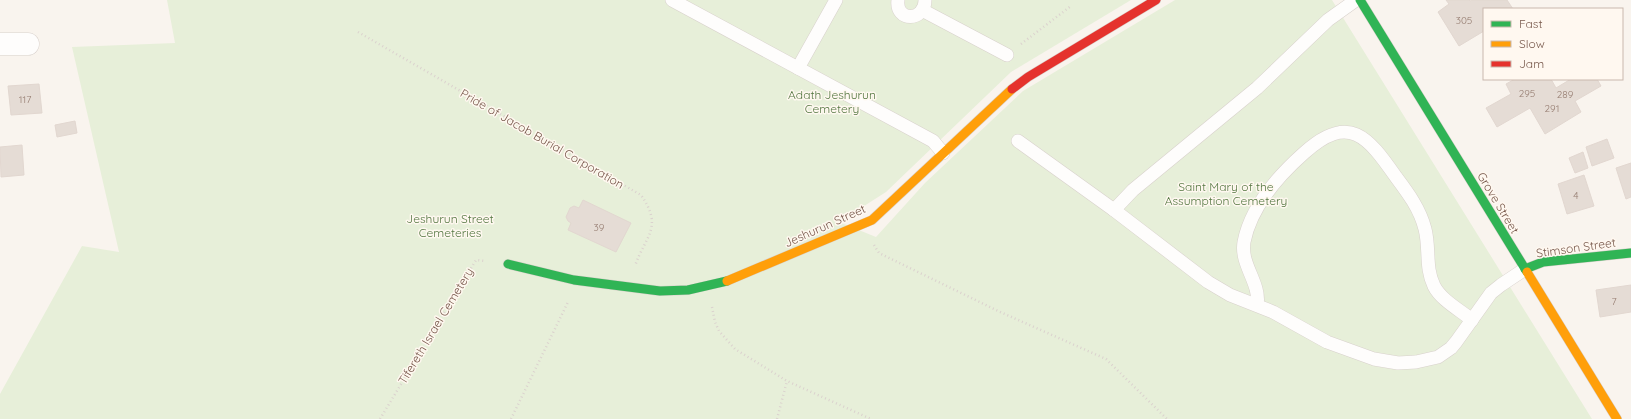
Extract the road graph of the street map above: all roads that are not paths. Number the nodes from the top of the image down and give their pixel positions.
1 (672, 0) edge
2 (836, 0) edge
3 (898, 0) edge
4 (1156, 0) edge
5 (1356, 0) edge
6 (1360, 0) edge
7 (924, 5) edge
8 (0, 44) edge
9 (28, 44) dead end
10 (1006, 55) road end
11 (798, 68) junction
12 (1018, 141) dead end
13 (943, 153) junction
14 (1114, 210) junction
15 (1631, 253) edge
16 (508, 264) road end
17 (1525, 270) junction
18 (1257, 306) junction
19 (1472, 320) junction
20 (1617, 419) edge

1 - 11 lane
2 - 11 lane
3 - 7 lane
4 - 13 street, Jeshurun Street
5 - 14 lane
6 - 17 street, Grove Street
7 - 10 lane
8 - 9 street
11 - 13 lane
12 - 14 lane
13 - 16 street, Jeshurun Street
14 - 18 lane
15 - 17 street, Stimson Street
17 - 19 lane
17 - 20 street, Grove Street
18 - 19 lane
18 - 19 lane

